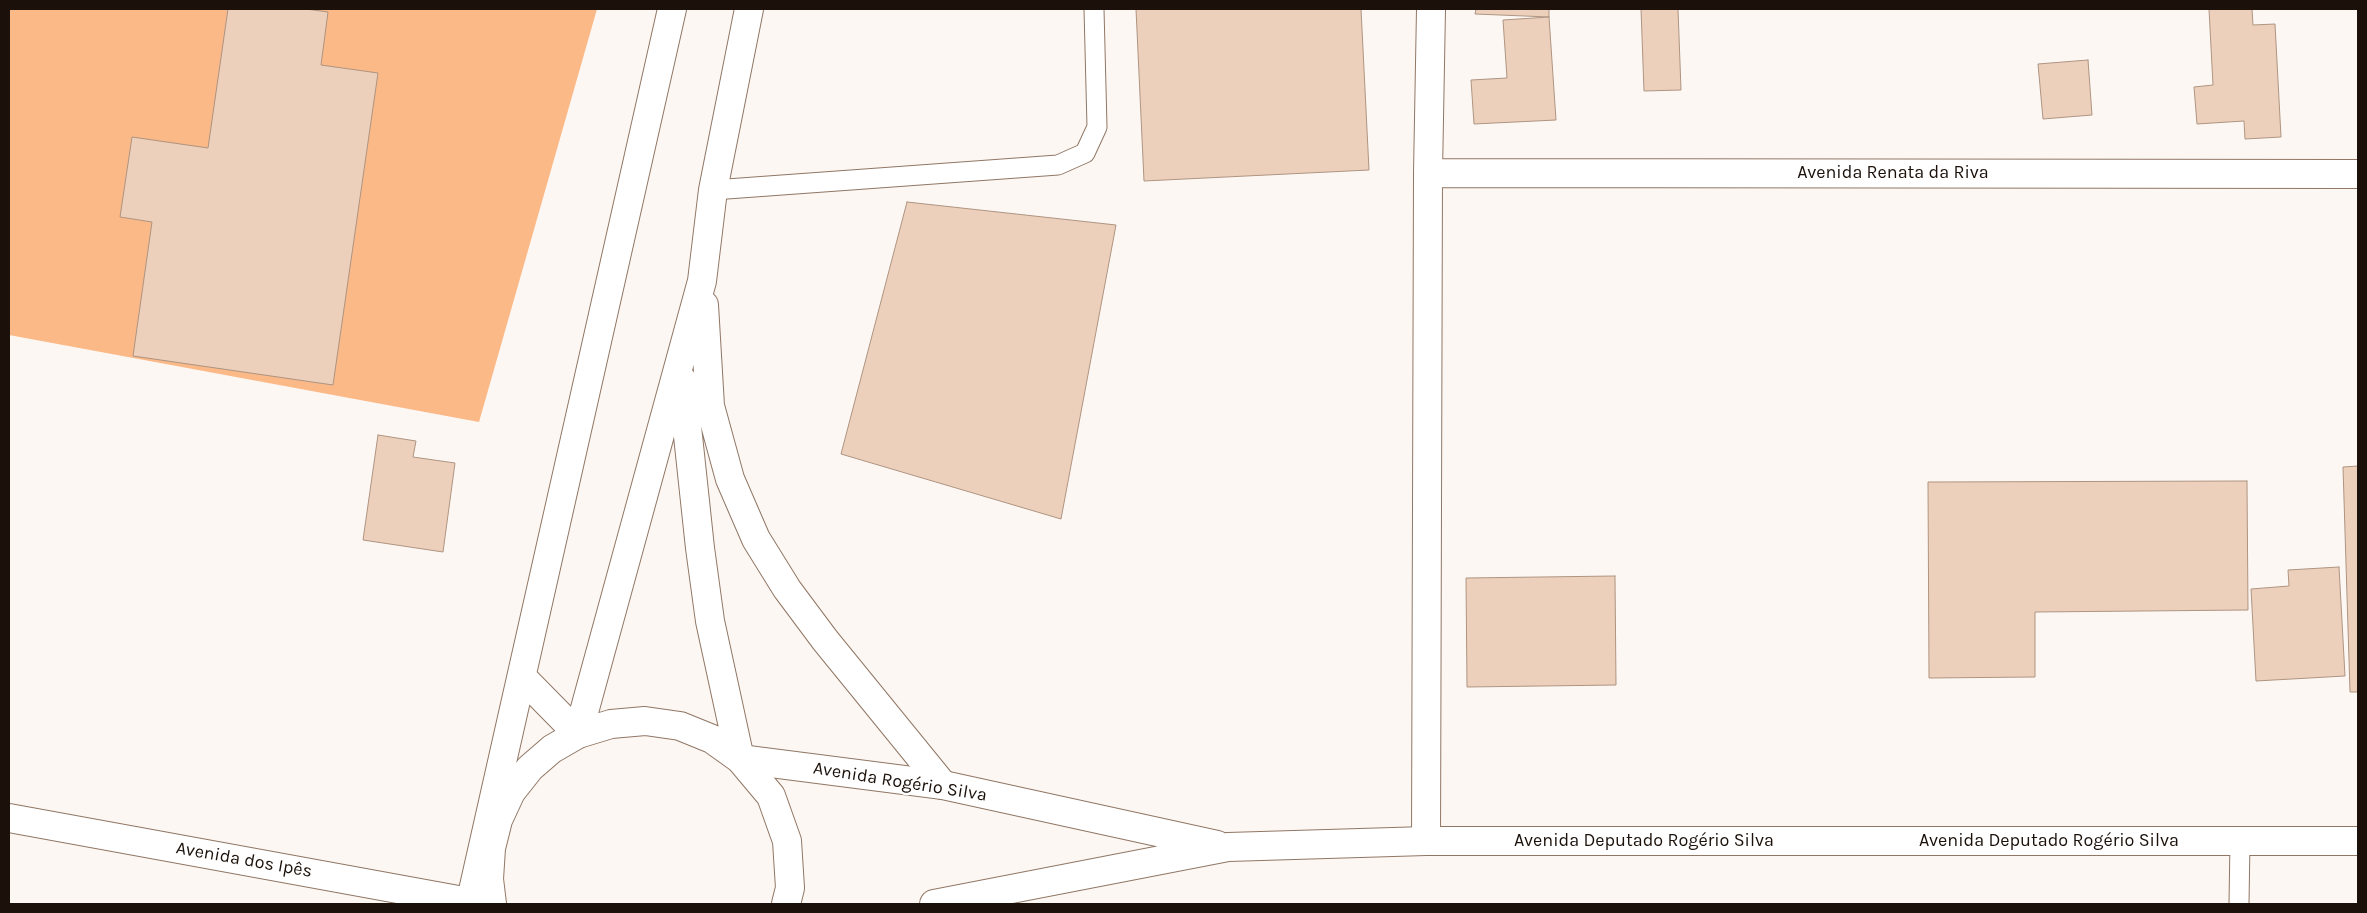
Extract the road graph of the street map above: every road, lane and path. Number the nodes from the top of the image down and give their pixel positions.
1 (672, 9) edge
2 (749, 9) edge
3 (1094, 9) edge
4 (1431, 9) edge
5 (1428, 173) junction
6 (2358, 174) edge
7 (713, 190) junction
8 (702, 281) junction
9 (680, 366) junction
10 (522, 677) junction
11 (578, 734) junction
12 (740, 759) junction
13 (943, 785) junction
14 (9, 818) edge
15 (1426, 841) junction
16 (2240, 841) junction
17 (2358, 841) edge
18 (1228, 847) junction
19 (478, 903) edge
20 (786, 904) edge
21 (934, 904) edge
22 (2239, 904) edge

1 - 10 street
2 - 7 street
3 - 7 lane
4 - 5 street
5 - 6 street, Avenida Renata da Riva
5 - 15 street
7 - 8 street
8 - 9 street
8 - 13 street
9 - 11 street
9 - 12 street
10 - 11 street
10 - 19 street
11 - 12 street, Avenida Rogério Silva
11 - 19 street, Avenida Rogério Silva
12 - 13 street, Avenida Rogério Silva
12 - 20 street
13 - 18 street, Avenida Rogério Silva
14 - 19 street, Avenida dos Ipês
15 - 16 street, Avenida Deputado Rogério Silva
15 - 18 street, Avenida Deputado Rogério Silva
16 - 17 street, Avenida Deputado Rogério Silva
16 - 22 lane
18 - 21 street, Avenida Deputado Rogério Silva

